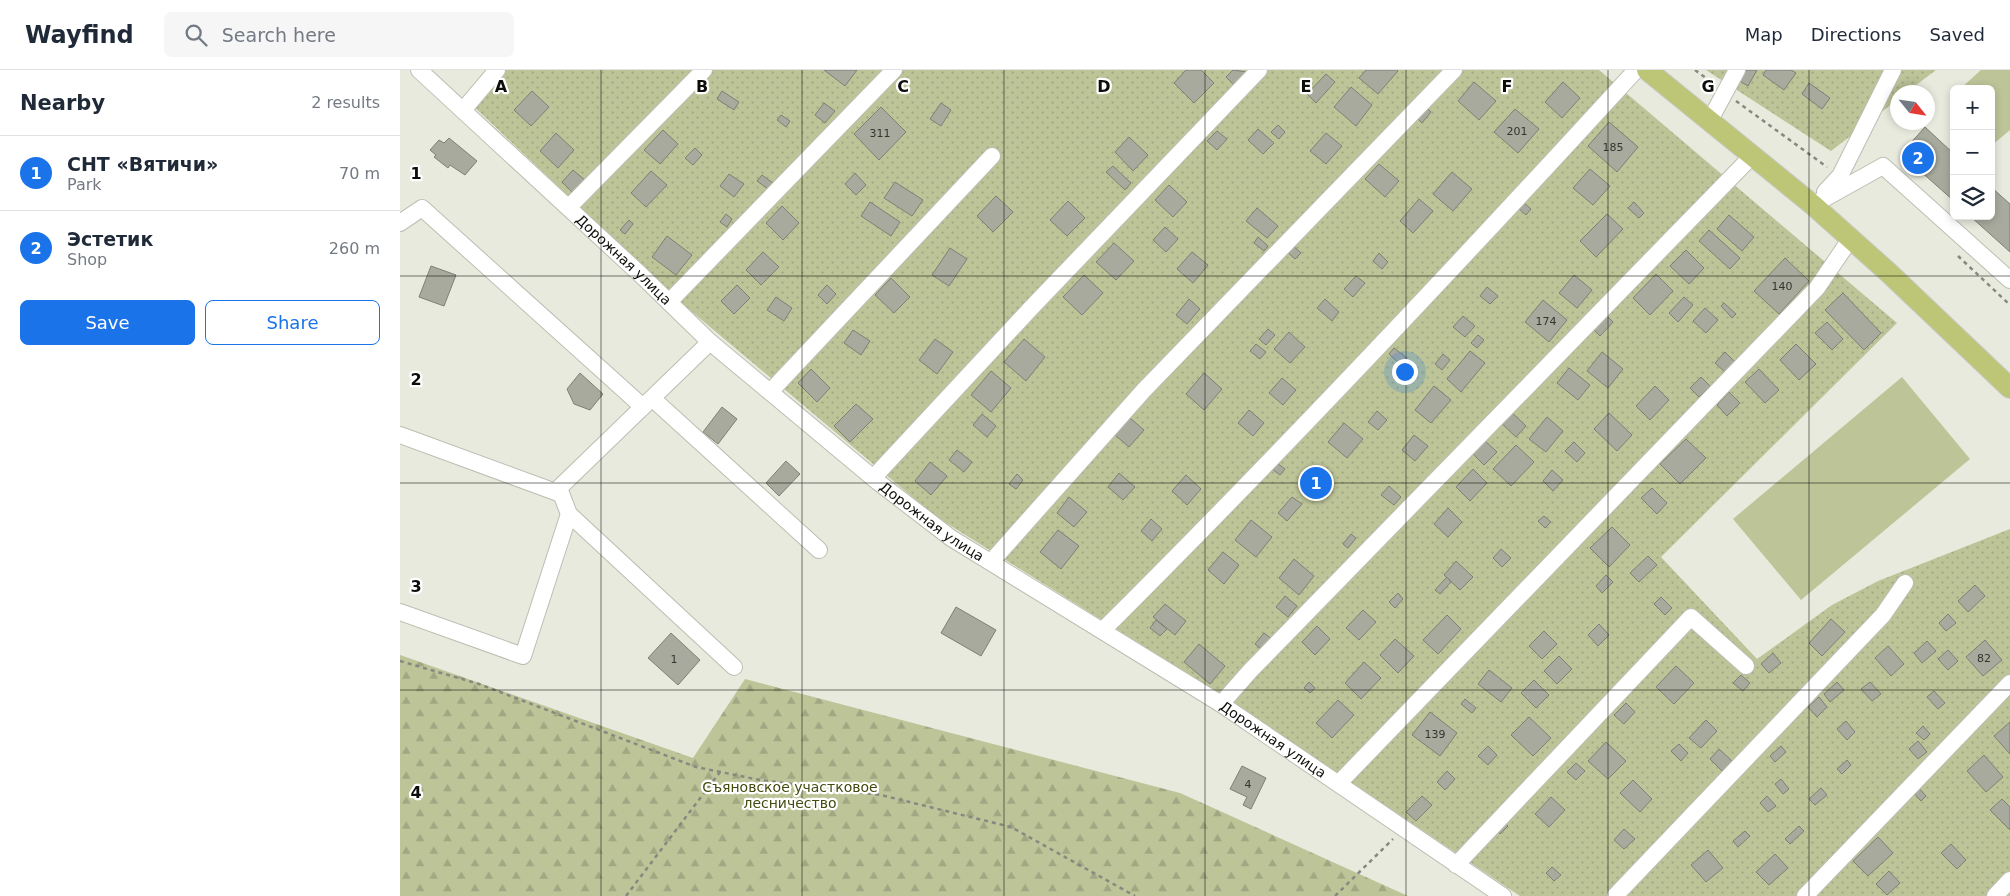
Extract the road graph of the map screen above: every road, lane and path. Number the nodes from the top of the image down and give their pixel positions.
1 (420, 70) edge
2 (497, 70) edge
3 (704, 70) edge
4 (894, 70) edge
5 (1259, 70) edge
6 (1454, 70) edge
7 (1636, 70) edge
8 (1647, 70) edge
9 (1696, 70) edge
10 (1737, 70) edge
11 (1892, 70) edge
12 (1725, 93) junction
13 (464, 109) junction
14 (1710, 120) junction
15 (1753, 155) junction
16 (992, 156) dead end
17 (1840, 176) junction
18 (1813, 204) junction
19 (569, 207) junction
20 (400, 223) edge
21 (1851, 238) junction
22 (2010, 280) edge
23 (669, 302) junction
24 (710, 342) junction
25 (2010, 388) edge
26 (770, 392) junction
27 (648, 403) junction
28 (400, 435) edge
29 (873, 478) junction
30 (561, 494) junction
31 (569, 514) junction
32 (819, 550) dead end
33 (991, 562) junction
34 (1905, 583) dead end
35 (400, 612) edge
36 (1103, 630) junction
37 (400, 661) edge
38 (1746, 666) dead end
39 (734, 667) dead end
40 (2010, 683) edge
41 (1221, 704) junction
42 (720, 772) junction
43 (1339, 783) junction
44 (1404, 828) junction
45 (1456, 865) junction
46 (2010, 880) edge
47 (626, 896) edge
48 (1135, 896) edge
49 (1335, 896) edge
50 (1503, 896) edge
51 (1615, 896) edge
52 (1805, 896) edge
53 (1995, 896) edge

1 - 13 street, Дорожная улица
2 - 13 street
3 - 19 street
4 - 23 street
5 - 29 street
6 - 33 street
7 - 36 street
8 - 14 main road
9 - 12 path
10 - 12 street
11 - 17 street
12 - 14 street
12 - 17 path
13 - 19 street, Дорожная улица
14 - 15 main road
15 - 18 main road
15 - 41 street
16 - 26 street
17 - 18 street
18 - 21 main road
18 - 22 street
19 - 23 street, Дорожная улица
20 - 27 street
21 - 25 main road
21 - 43 street
23 - 24 street, Дорожная улица
24 - 26 street, Дорожная улица
24 - 27 street
26 - 29 street, Дорожная улица
27 - 30 street
27 - 32 street
28 - 30 street
29 - 33 street, Дорожная улица
30 - 31 street
31 - 35 street
31 - 39 street
33 - 36 street, Дорожная улица
34 - 51 street
36 - 41 street, Дорожная улица
37 - 42 path
38 - 45 street
40 - 52 street
41 - 43 street, Дорожная улица
42 - 47 path
42 - 48 path
43 - 44 street, Дорожная улица
44 - 45 street, Дорожная улица
44 - 49 path
45 - 50 street, Дорожная улица
46 - 53 street

